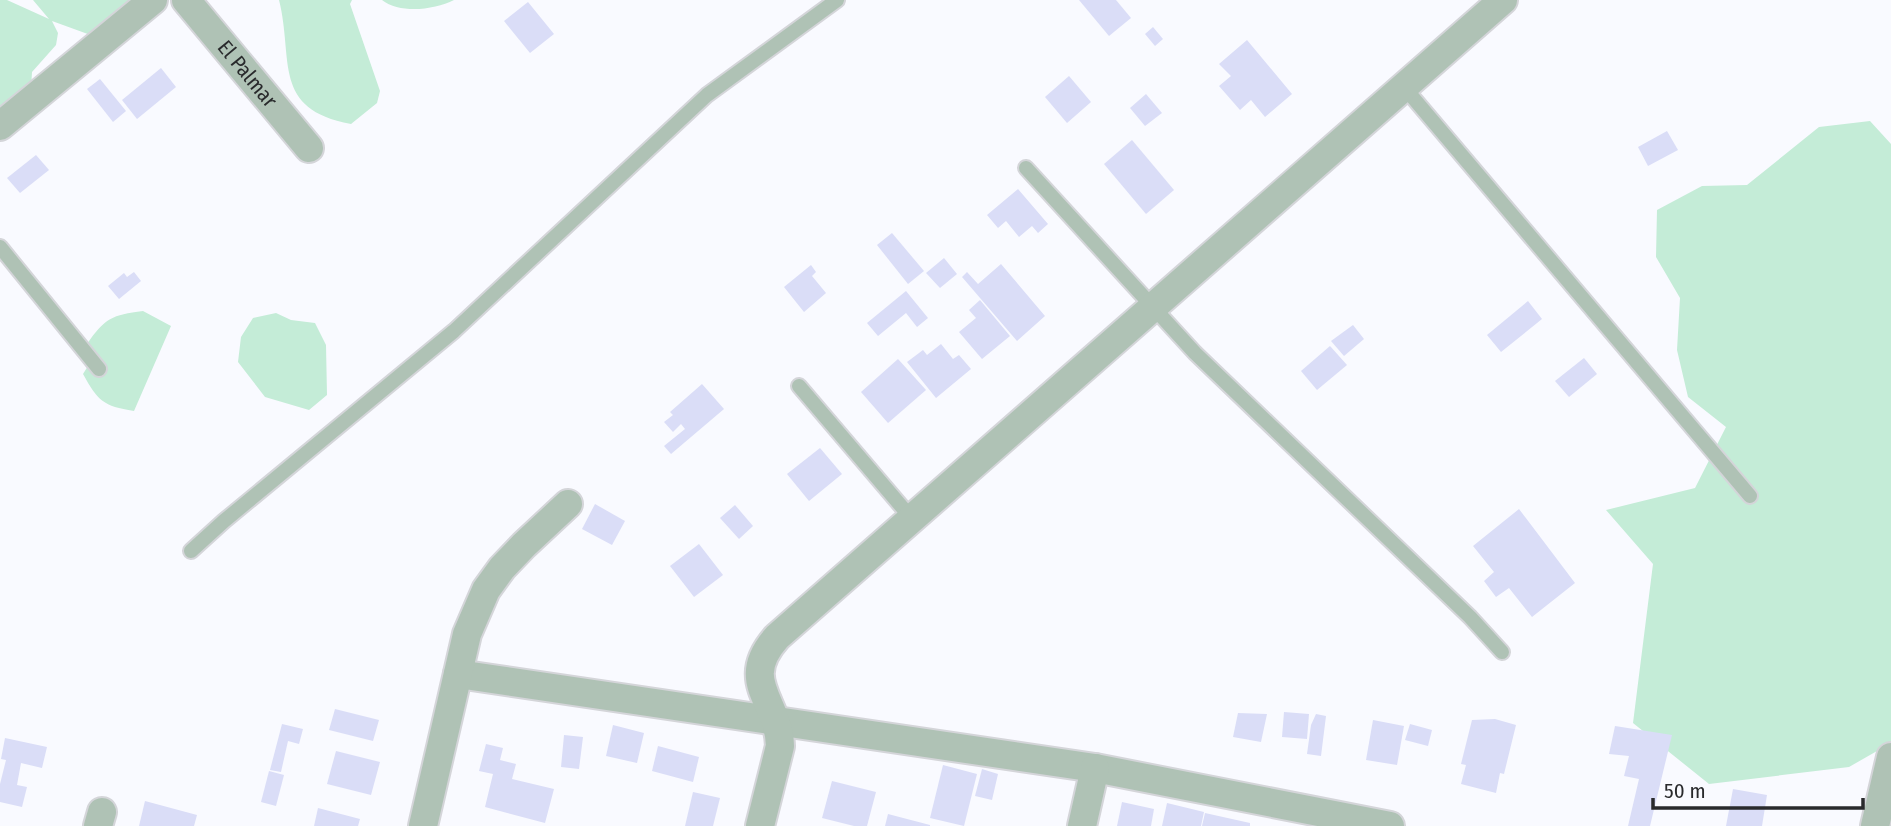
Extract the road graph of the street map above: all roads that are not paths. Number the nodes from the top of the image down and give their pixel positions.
1 (153, 0) edge
2 (187, 0) edge
3 (837, 0) edge
4 (1503, 0) edge
5 (1404, 87) junction
6 (0, 126) edge
7 (309, 148) dead end
8 (1026, 167) dead end
9 (0, 247) edge
10 (1153, 308) junction
11 (99, 369) dead end
12 (799, 386) dead end
13 (1750, 496) dead end
14 (569, 504) dead end
15 (913, 520) junction
16 (191, 551) dead end
17 (1502, 652) dead end
18 (458, 674) junction
19 (775, 719) junction
20 (1891, 757) edge
21 (1095, 768) junction
22 (424, 826) edge
23 (760, 826) edge
24 (1082, 826) edge
25 (1390, 826) edge
26 (1875, 826) edge

1 - 6 street
2 - 7 street, El Palmar
3 - 16 lane
4 - 5 street
5 - 10 street
5 - 13 lane
8 - 10 lane
9 - 11 lane
10 - 15 street
10 - 17 lane
12 - 15 lane
14 - 18 street
15 - 19 street
18 - 19 street
18 - 22 street
19 - 21 street
19 - 23 street
20 - 26 street
21 - 24 street
21 - 25 street

